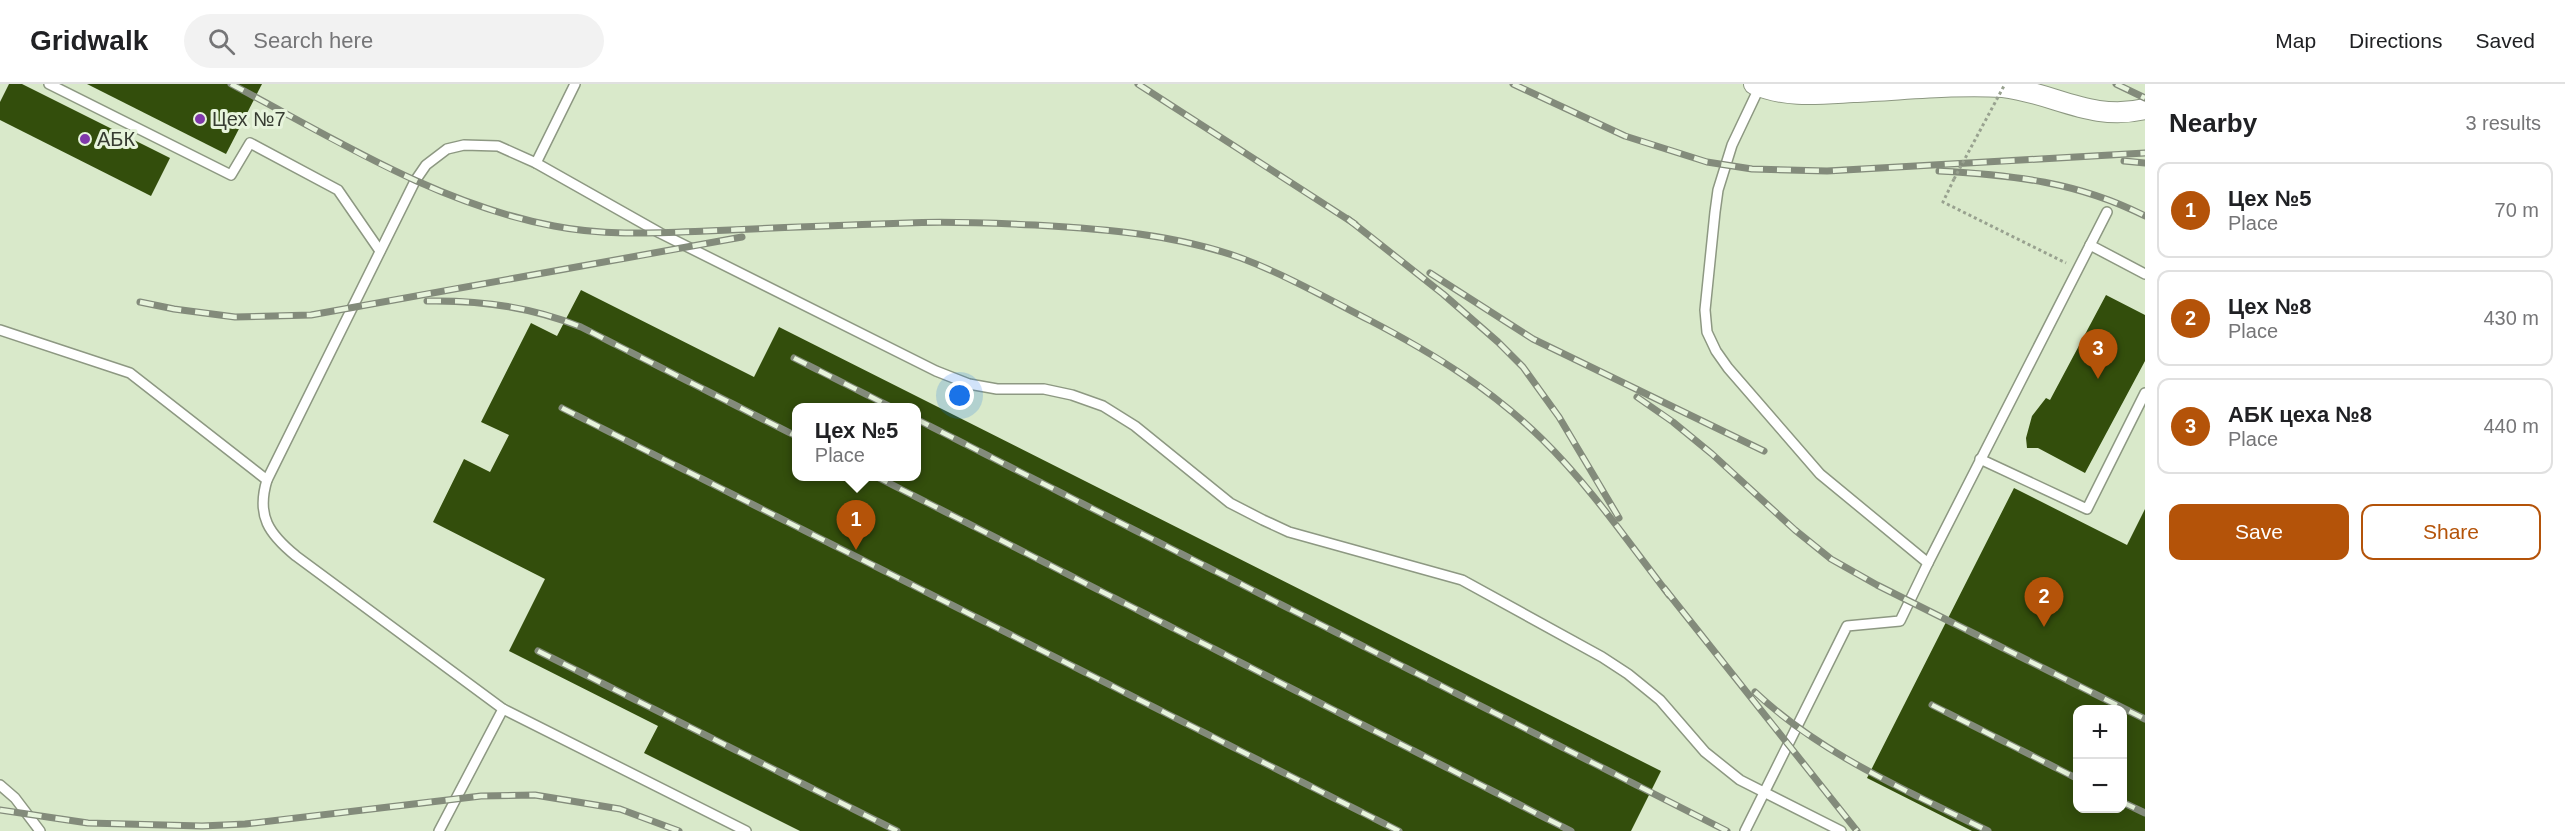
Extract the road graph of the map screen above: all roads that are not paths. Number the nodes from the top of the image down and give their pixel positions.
1 (49, 84) edge
2 (575, 84) edge
3 (1758, 85) edge
4 (2145, 109) edge
5 (536, 163) junction
6 (2107, 212) dead end
7 (2090, 245) junction
8 (380, 251) junction
9 (2145, 274) edge
10 (0, 330) edge
11 (2145, 393) edge
12 (1980, 459) junction
13 (267, 480) junction
14 (1928, 563) junction
15 (503, 710) junction
16 (0, 785) edge
17 (1763, 793) junction
18 (40, 831) edge
19 (439, 831) edge
20 (746, 831) edge
21 (1745, 831) edge
22 (1841, 831) edge

1 - 8 lane
2 - 5 lane
3 - 4 street
3 - 14 lane
5 - 8 lane
5 - 17 lane
6 - 7 lane
7 - 9 lane
7 - 12 lane
8 - 13 lane
10 - 13 lane
11 - 12 lane
12 - 14 lane
13 - 15 lane
14 - 17 lane
15 - 19 lane
15 - 20 lane
16 - 18 lane
17 - 21 lane
17 - 22 lane

